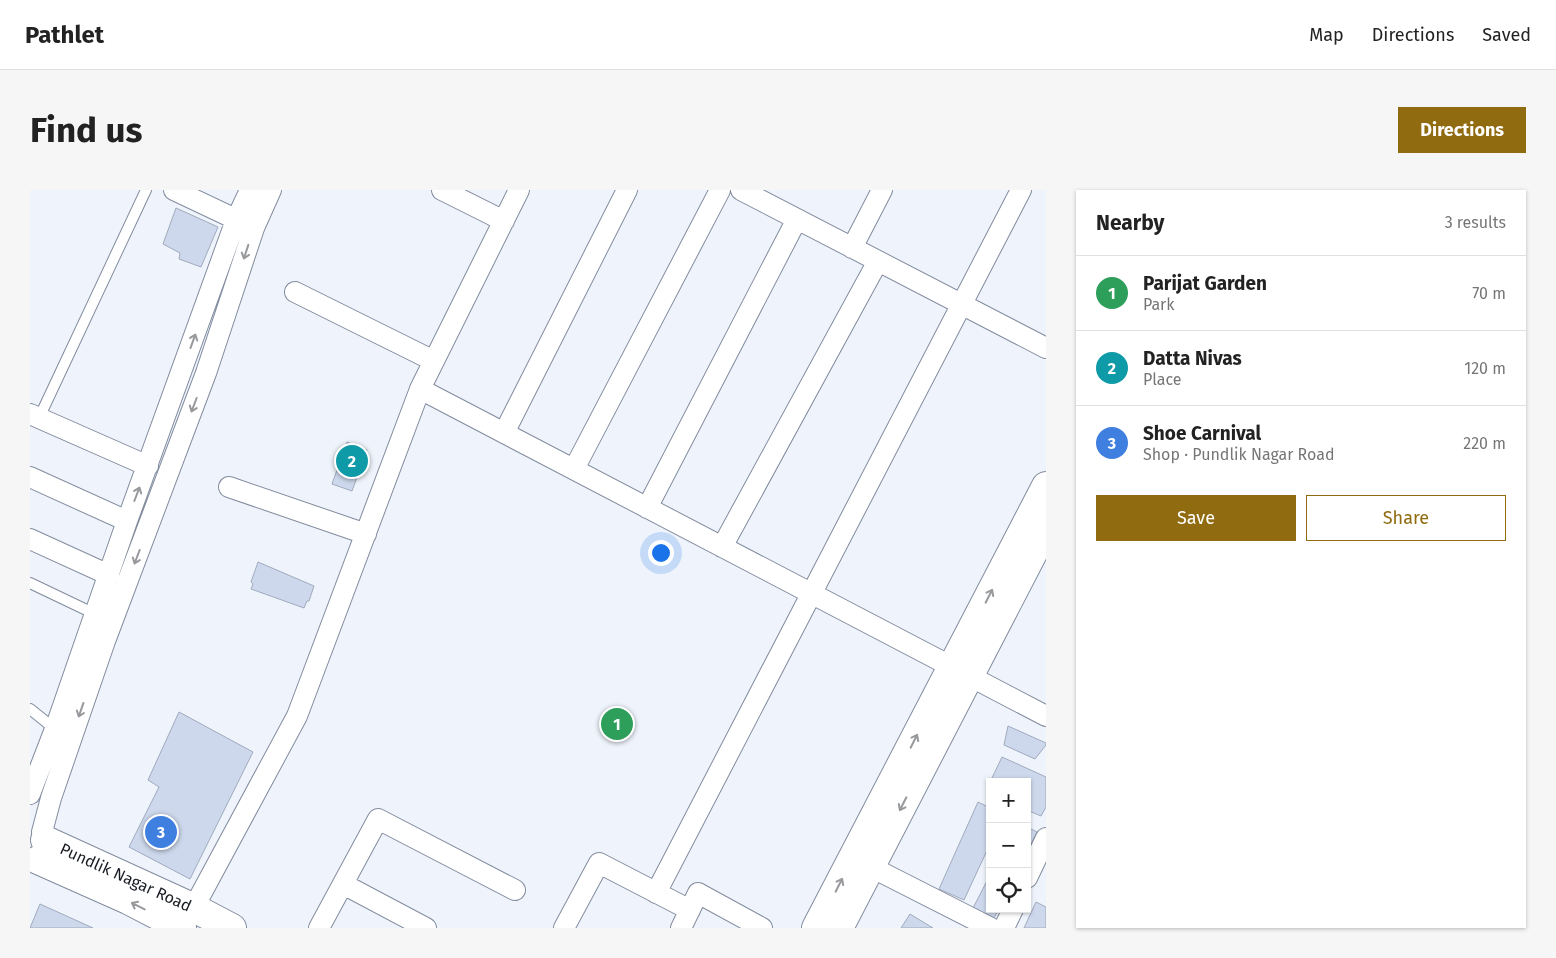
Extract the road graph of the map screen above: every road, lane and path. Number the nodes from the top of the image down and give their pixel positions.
1 (146, 190) edge
2 (174, 190) edge
3 (250, 190) edge
4 (271, 190) edge
5 (442, 190) edge
6 (519, 190) edge
7 (627, 190) edge
8 (720, 190) edge
9 (742, 190) edge
10 (882, 190) edge
11 (1020, 190) edge
12 (797, 219) junction
13 (504, 221) junction
14 (245, 224) junction
15 (852, 248) junction
16 (878, 261) junction
17 (295, 292) dead end
18 (962, 304) junction
19 (1046, 348) edge
20 (434, 361) junction
21 (420, 389) junction
22 (34, 416) edge
23 (504, 433) junction
24 (148, 466) junction
25 (574, 470) junction
26 (30, 477) edge
27 (1046, 486) edge
28 (229, 487) dead end
29 (647, 508) junction
30 (127, 521) junction
31 (1046, 528) edge
32 (366, 534) junction
33 (30, 539) edge
34 (722, 547) junction
35 (109, 574) junction
36 (30, 583) edge
37 (811, 594) junction
38 (95, 614) junction
39 (92, 651) junction
40 (961, 670) junction
41 (30, 709) edge
42 (1046, 716) edge
43 (55, 729) junction
44 (31, 788) edge
45 (1046, 838) edge
46 (35, 851) edge
47 (871, 867) junction
48 (1031, 870) edge
49 (343, 884) junction
50 (515, 890) dead end
51 (656, 893) junction
52 (690, 910) junction
53 (1011, 913) edge
54 (186, 921) edge
55 (232, 928) edge
56 (319, 928) edge
57 (426, 928) edge
58 (564, 928) edge
59 (681, 928) edge
60 (762, 928) edge
61 (816, 928) edge
62 (839, 928) edge
63 (991, 928) edge
64 (1004, 928) edge

1 - 22 lane
2 - 14 street
3 - 14 street
4 - 14 street
5 - 13 street
6 - 13 street
7 - 23 street
8 - 25 street
9 - 12 street
10 - 15 street
11 - 18 street
12 - 15 street
12 - 29 street
13 - 20 street
24 -> 14 street
14 -> 39 street
15 - 16 street
16 - 18 street
16 - 34 street
17 - 20 street
18 - 19 street
18 - 37 street
20 - 21 street
21 - 23 street
21 - 32 street
22 - 24 street
23 - 25 street
30 -> 24 street
25 - 29 street
26 - 30 street
40 -> 27 street
28 - 32 street
29 - 34 street
30 - 35 street
31 - 40 street
32 - 54 street
33 - 35 street
34 - 37 street
35 - 38 street
36 - 38 lane
37 - 40 street
37 - 51 street
38 - 39 street
39 - 43 street
39 -> 46 street
40 - 42 street
40 -> 47 street
61 -> 40 street
41 - 43 lane
43 - 44 street
45 - 48 street
46 - 54 street, Pundlik Nagar Road
47 - 62 street
47 - 63 street
49 - 50 street
49 - 56 street
49 - 57 street
51 - 52 street
51 - 58 street
52 - 59 street
52 - 60 street
53 - 64 street
54 - 55 street, Pundlik Nagar Road

